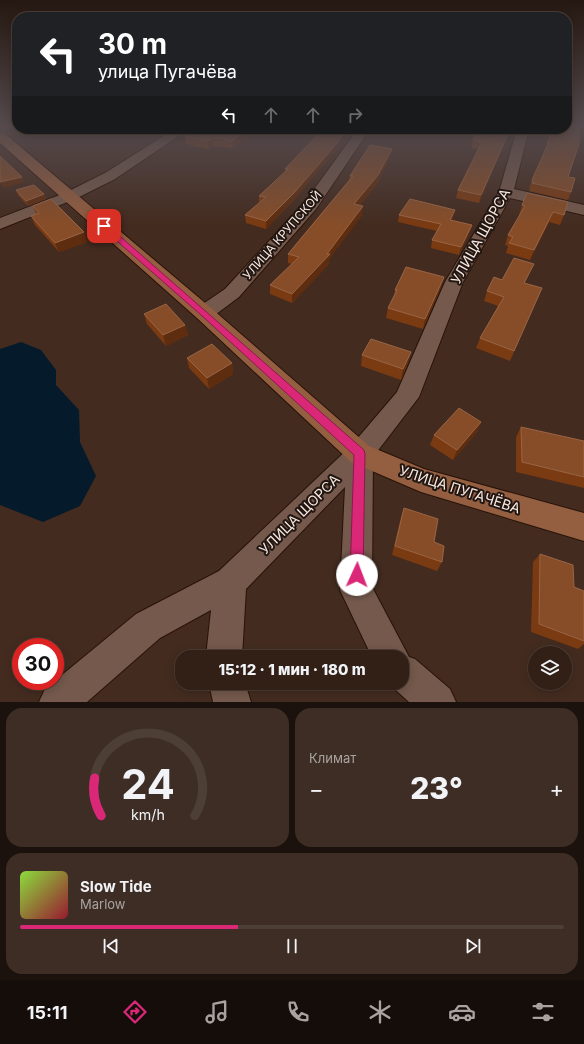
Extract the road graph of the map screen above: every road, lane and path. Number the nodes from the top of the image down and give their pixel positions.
1 (28, 160) edge
2 (135, 160) edge
3 (342, 160) edge
4 (515, 160) edge
5 (506, 192) junction
6 (70, 196) junction
7 (584, 210) edge
8 (0, 224) edge
9 (204, 313) junction
10 (360, 454) junction
11 (584, 527) edge
12 (230, 582) junction
13 (225, 650) edge
14 (387, 650) edge
15 (409, 678) edge
16 (229, 690) edge
17 (58, 702) edge
18 (232, 702) edge
19 (437, 702) edge

1 - 6 street, УЛИЦА ПУГАЧЁВА
2 - 6 street
3 - 9 street, УЛИЦА КРУПСКОЙ
4 - 5 street, УЛИЦА ЩОРСА
5 - 7 street
5 - 10 street, УЛИЦА ЩОРСА
6 - 8 street
6 - 9 street, УЛИЦА ПУГАЧЁВА
9 - 10 street, УЛИЦА ПУГАЧЁВА
10 - 11 street, УЛИЦА ПУГАЧЁВА
10 - 12 street, УЛИЦА ЩОРСА
10 - 14 street
12 - 13 street
12 - 17 street, УЛИЦА ЩОРСА
15 - 19 street
16 - 18 street

